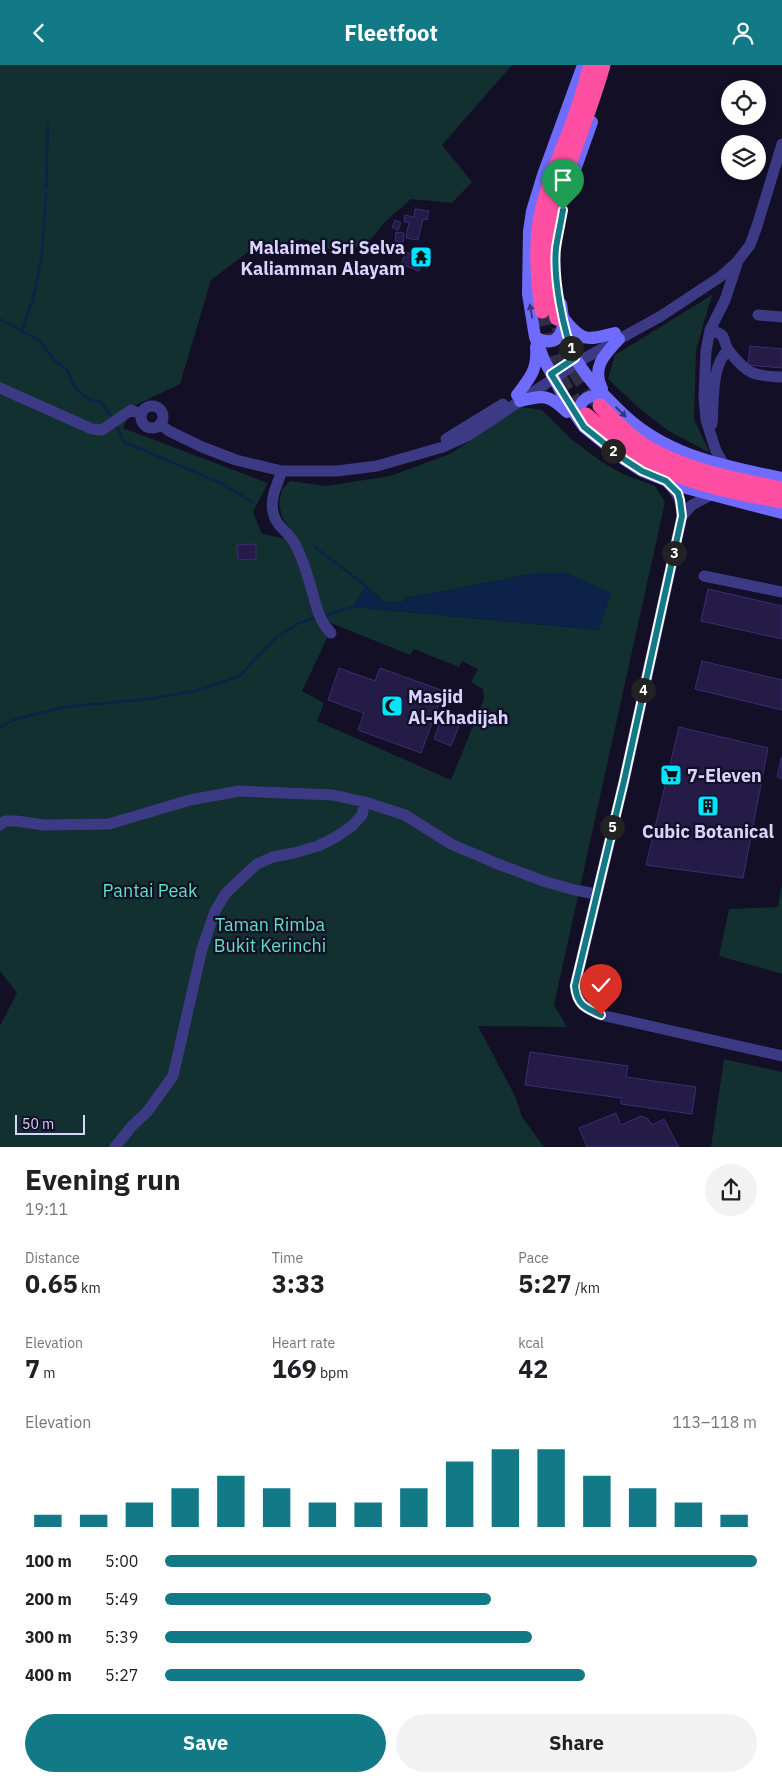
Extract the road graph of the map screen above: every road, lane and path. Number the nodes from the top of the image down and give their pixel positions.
1 (583, 65) edge
2 (591, 65) edge
3 (603, 65) edge
4 (609, 65) edge
5 (782, 144) edge
6 (737, 262) junction
7 (542, 311) tunnel mouth
8 (758, 315) dead end
9 (782, 317) edge
10 (560, 319) junction
11 (710, 330) junction
12 (617, 336) junction
13 (536, 337) junction
14 (728, 350) junction
15 (577, 360) junction
16 (552, 376) junction
17 (782, 377) edge
18 (0, 388) edge
19 (519, 398) junction
20 (603, 402) junction
21 (141, 414) junction
22 (585, 421) junction
23 (160, 424) junction
24 (710, 436) junction
25 (731, 468) junction
26 (282, 471) junction
27 (782, 478) edge
28 (666, 481) junction
29 (782, 484) edge
30 (782, 489) edge
31 (715, 496) junction
32 (782, 502) edge
33 (782, 513) edge
34 (682, 516) junction
35 (704, 575) dead end
36 (782, 592) edge
37 (331, 633) dead end
38 (364, 802) junction
39 (0, 825) edge
40 (596, 894) junction
41 (782, 1056) edge
42 (115, 1147) edge

13 -> 1 main road
2 - 7 highway
3 - 10 highway
4 - 10 main road
5 - 6 street
6 - 11 street
6 - 12 street
8 - 9 street
10 - 12 main road
10 - 13 main road
10 - 15 main road
11 - 14 street
11 - 24 street
12 - 15 street
12 - 20 main road
13 - 16 main road
13 - 19 main road
14 - 17 street
14 - 24 street
15 - 16 street
15 - 20 main road
16 - 19 street
16 - 22 main road
18 - 21 street
19 - 22 main road
19 - 26 street
20 - 22 main road
20 -> 25 main road
20 - 30 highway
21 - 23 street
21 - 23 street
22 - 28 main road
22 - 32 highway
23 - 26 street
24 - 25 street
25 - 27 main road
25 - 29 highway
26 - 37 street
28 - 31 main road
28 - 34 street
31 - 32 highway
31 - 33 main road
31 - 34 street
34 - 40 street
35 - 36 street
38 - 39 street
38 - 40 street
38 - 42 street
40 - 41 street

